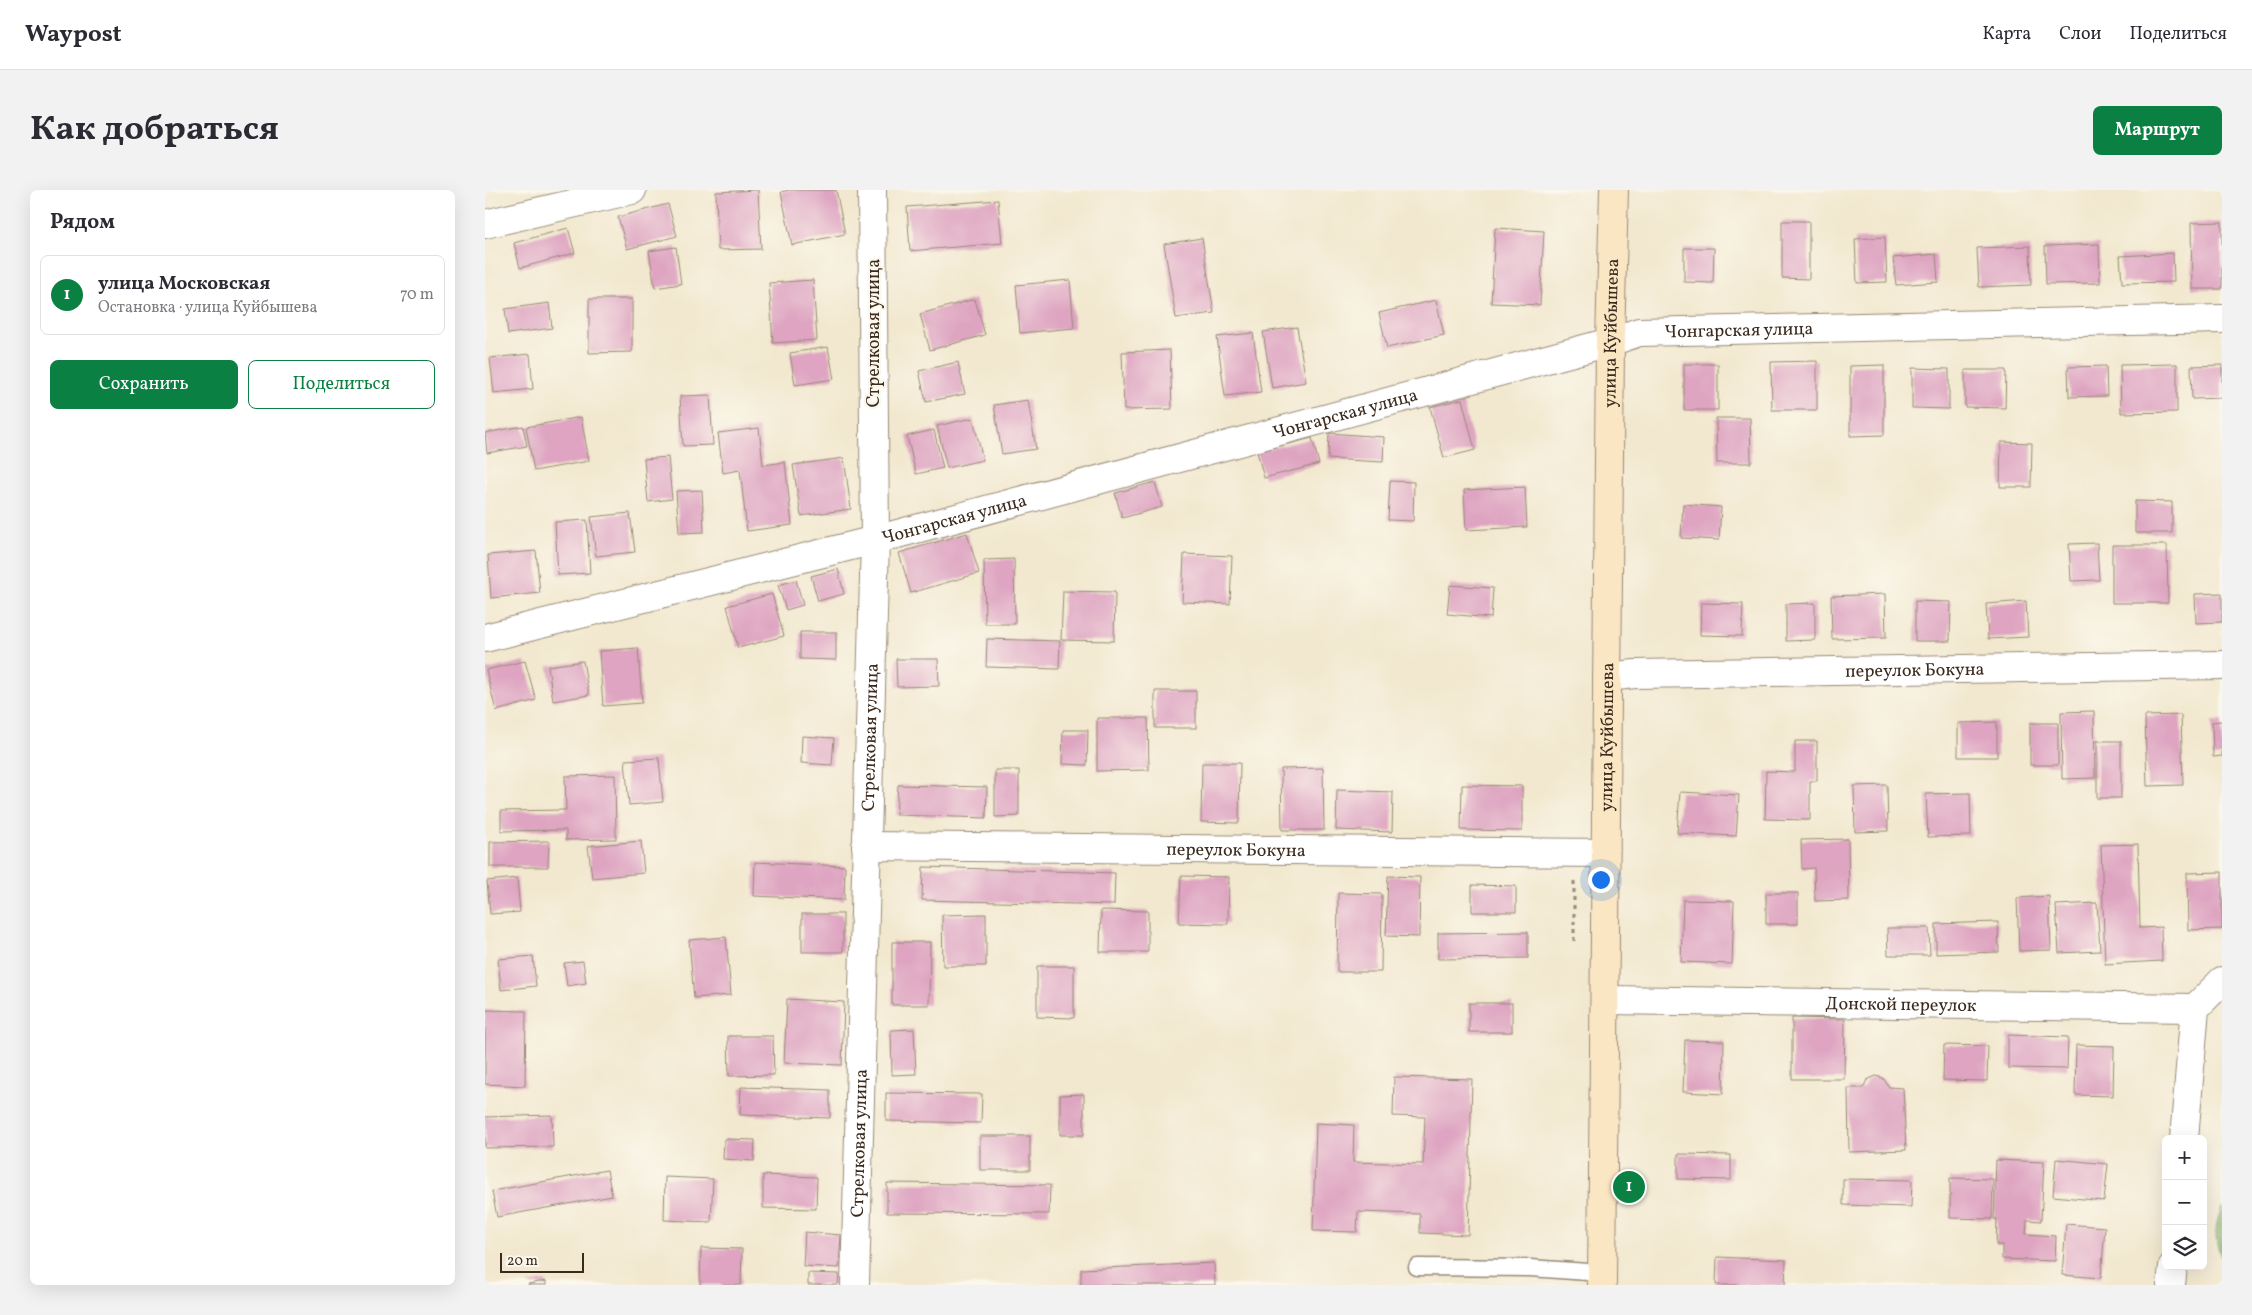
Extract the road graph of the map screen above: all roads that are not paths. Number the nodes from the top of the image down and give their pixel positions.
1 (632, 190) edge
2 (872, 190) edge
3 (1614, 190) edge
4 (485, 224) edge
5 (2222, 319) edge
6 (1610, 342) junction
7 (875, 540) junction
8 (485, 638) edge
9 (2222, 665) edge
10 (1607, 677) junction
11 (866, 846) junction
12 (1605, 853) junction
13 (2222, 982) edge
14 (1606, 1000) junction
15 (2195, 1008) junction
16 (2184, 1135) edge
17 (1417, 1267) dead end
18 (2173, 1270) edge
19 (1602, 1279) edge
20 (855, 1285) edge
21 (2171, 1285) edge

1 - 4 street
2 - 7 street, Стрелковая улица
3 - 6 main road, улица Куйбышева
5 - 6 street, Чонгарская улица
6 - 7 street, Чонгарская улица
6 - 10 main road, улица Куйбышева
7 - 8 street, Чонгарская улица
7 - 11 street, Стрелковая улица
9 - 10 street, переулок Бокуна
10 - 12 main road, улица Куйбышева
11 - 12 street, переулок Бокуна
11 - 20 street, Стрелковая улица
12 - 14 main road, улица Куйбышева
13 - 15 street
14 - 15 street, Донской переулок
14 - 19 main road, улица Куйбышева
15 - 16 street
17 - 19 lane
18 - 21 street

